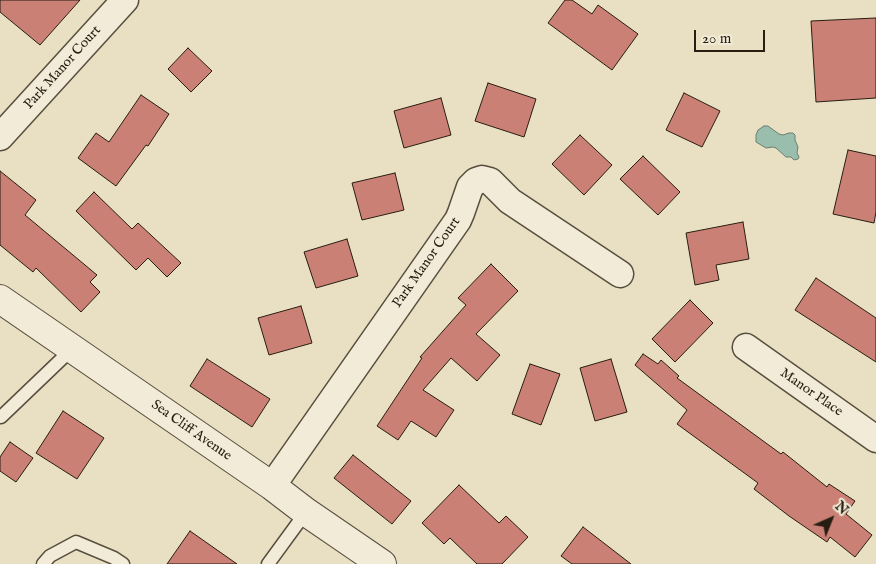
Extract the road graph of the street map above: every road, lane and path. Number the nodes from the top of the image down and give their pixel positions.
1 (125, 0) edge
2 (0, 137) edge
3 (620, 274) dead end
4 (0, 299) edge
5 (746, 347) dead end
6 (72, 349) junction
7 (1, 417) edge
8 (876, 439) edge
9 (272, 486) junction
10 (306, 512) junction
11 (43, 564) edge
12 (123, 564) edge
13 (268, 564) edge
14 (382, 564) edge

1 - 2 street, Park Manor Court
3 - 9 street, Park Manor Court
4 - 6 street, Sea Cliff Avenue
5 - 8 street, Manor Place
6 - 7 lane
6 - 9 street, Sea Cliff Avenue
9 - 10 street, Sea Cliff Avenue
10 - 13 lane
10 - 14 street, Sea Cliff Avenue
11 - 12 lane

